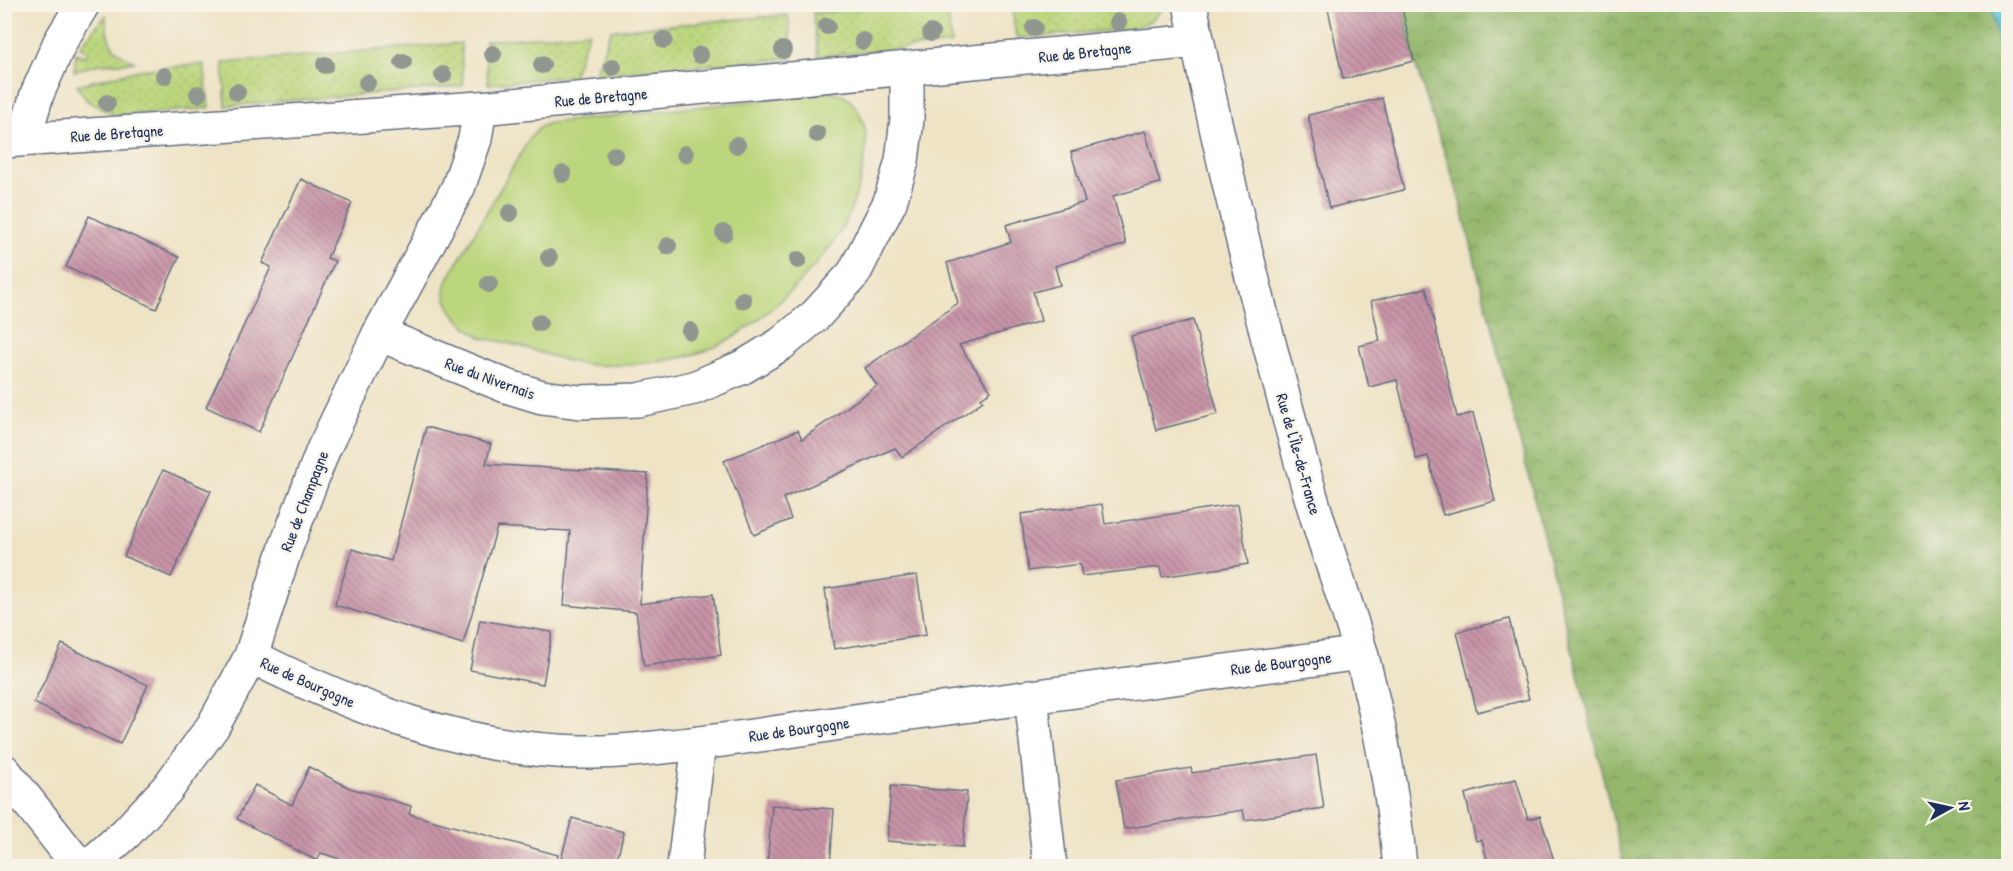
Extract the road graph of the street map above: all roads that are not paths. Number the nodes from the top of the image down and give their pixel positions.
1 (83, 4) edge
2 (1190, 4) edge
3 (1197, 41) junction
4 (906, 70) junction
5 (480, 108) junction
6 (14, 140) edge
7 (379, 334) junction
8 (1361, 653) junction
9 (251, 656) junction
10 (1031, 696) junction
11 (699, 743) junction
12 (4, 771) edge
13 (79, 867) edge
14 (89, 867) edge
15 (684, 867) edge
16 (1050, 867) edge
17 (1400, 867) edge

1 - 6 street
2 - 3 street, Rue de l'Île-de-France
3 - 4 street, Rue de Bretagne
3 - 8 street, Rue de l'Île-de-France
4 - 5 street, Rue de Bretagne
4 - 7 street, Rue du Nivernais
5 - 6 street, Rue de Bretagne
5 - 7 street, Rue de Champagne
7 - 9 street, Rue de Champagne
8 - 10 street, Rue de Bourgogne
8 - 17 street, Rue de l'Île-de-France
9 - 11 street, Rue de Bourgogne
9 - 14 street, Rue de Champagne
10 - 11 street, Rue de Bourgogne
10 - 16 street
11 - 15 street
12 - 13 street

